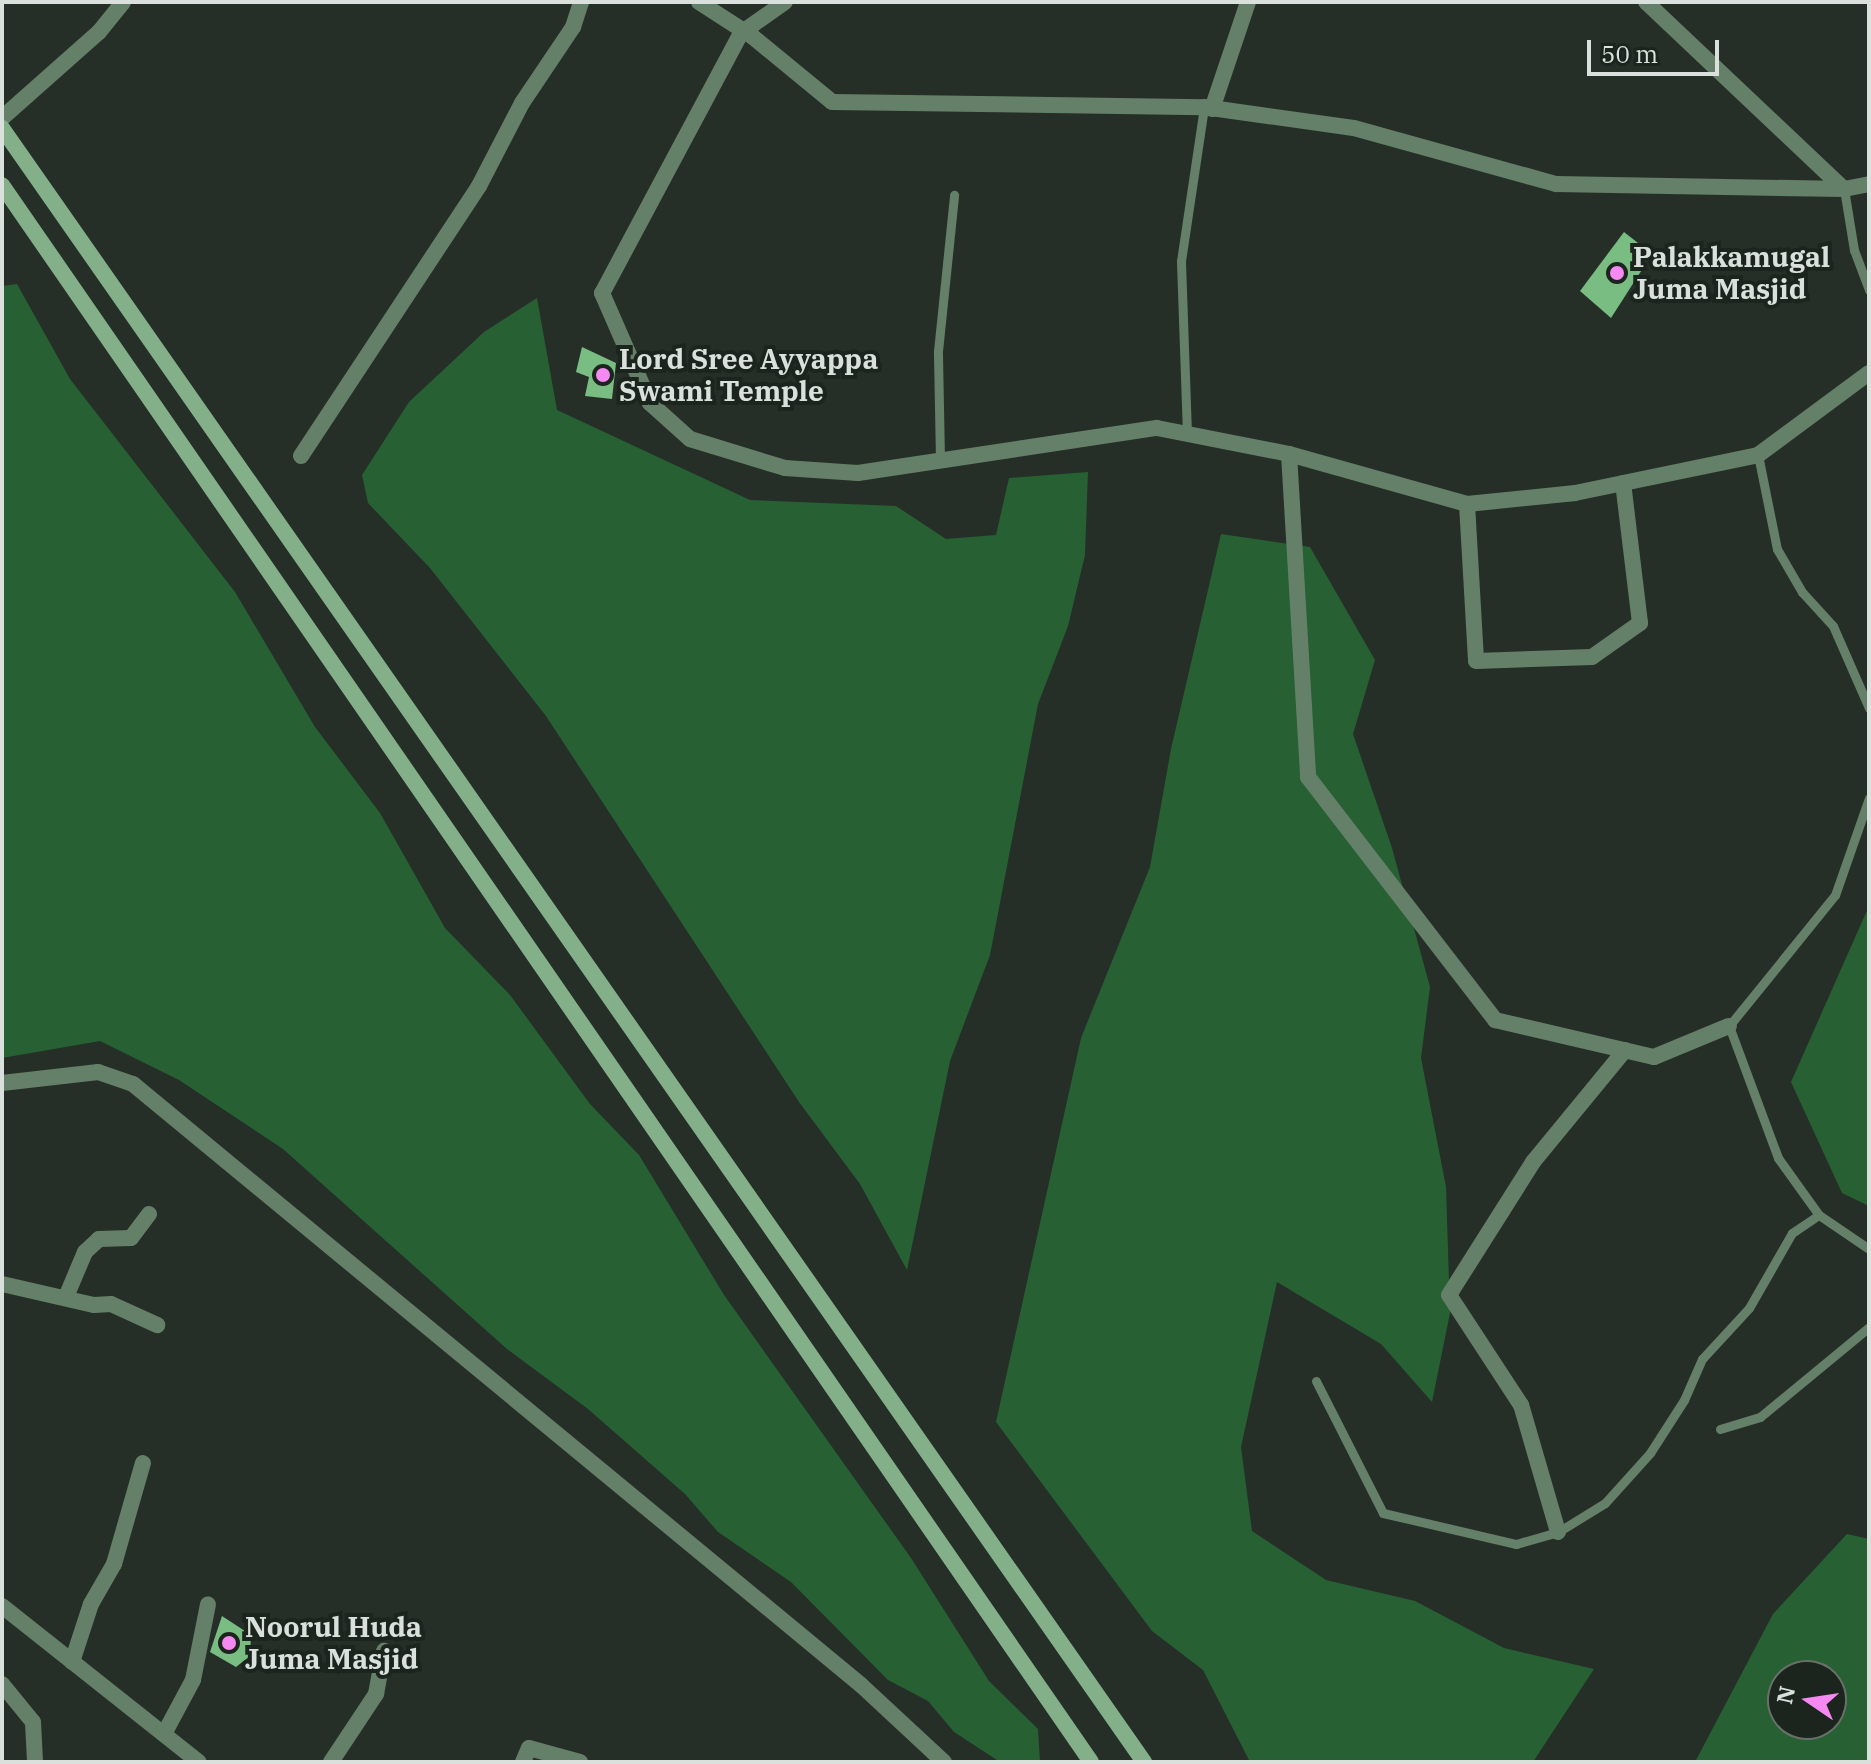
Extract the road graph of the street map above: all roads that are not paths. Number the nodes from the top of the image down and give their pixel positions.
1 (123, 2) edge
2 (581, 2) edge
3 (699, 2) edge
4 (785, 2) edge
5 (1248, 2) edge
6 (1646, 2) edge
7 (741, 33) junction
8 (1208, 108) junction
9 (2, 118) edge
10 (2, 128) edge
11 (1869, 184) edge
12 (2, 185) edge
13 (1844, 189) junction
14 (954, 195) dead end
15 (1869, 290) edge
16 (1869, 373) edge
17 (1187, 434) junction
18 (1289, 454) junction
19 (1758, 455) junction
20 (301, 456) dead end
21 (940, 459) junction
22 (1623, 483) junction
23 (1467, 504) junction
24 (1869, 708) edge
25 (1869, 798) edge
26 (1729, 1026) junction
27 (1625, 1050) junction
28 (2, 1083) edge
29 (149, 1214) dead end
30 (1819, 1215) junction
31 (1869, 1249) edge
32 (2, 1284) edge
33 (66, 1297) junction
34 (157, 1325) dead end
35 (1869, 1327) edge
36 (1316, 1381) dead end
37 (1720, 1429) dead end
38 (143, 1463) dead end
39 (1558, 1532) junction
40 (208, 1604) dead end
41 (2, 1606) edge
42 (384, 1651) dead end
43 (72, 1662) junction
44 (2, 1684) edge
45 (164, 1734) junction
46 (181, 1757) edge
47 (35, 1762) edge
48 (199, 1762) edge
49 (331, 1762) edge
50 (523, 1762) edge
51 (580, 1762) edge
52 (944, 1762) edge
53 (1091, 1762) edge
54 (1144, 1762) edge

1 - 9 street
2 - 20 street
3 - 7 street
4 - 7 street
5 - 8 street
6 - 13 street
7 - 8 street
7 - 21 street
8 - 13 street
8 - 17 lane
10 - 54 main road
11 - 13 street
12 - 53 main road
13 - 15 lane
14 - 21 lane
16 - 19 street
17 - 18 street
17 - 21 street
18 - 23 street
18 - 27 street
19 - 22 street
19 - 24 lane
22 - 23 street
22 - 23 street
25 - 26 lane
26 - 27 street
26 - 30 lane
27 - 39 street
28 - 52 street
29 - 33 street
30 - 31 lane
30 - 39 lane
32 - 33 street
33 - 34 street
35 - 37 lane
36 - 39 lane
38 - 43 street
40 - 45 street
41 - 43 street
42 - 49 street
43 - 45 street
44 - 47 street
45 - 46 street
46 - 48 street
50 - 51 street

